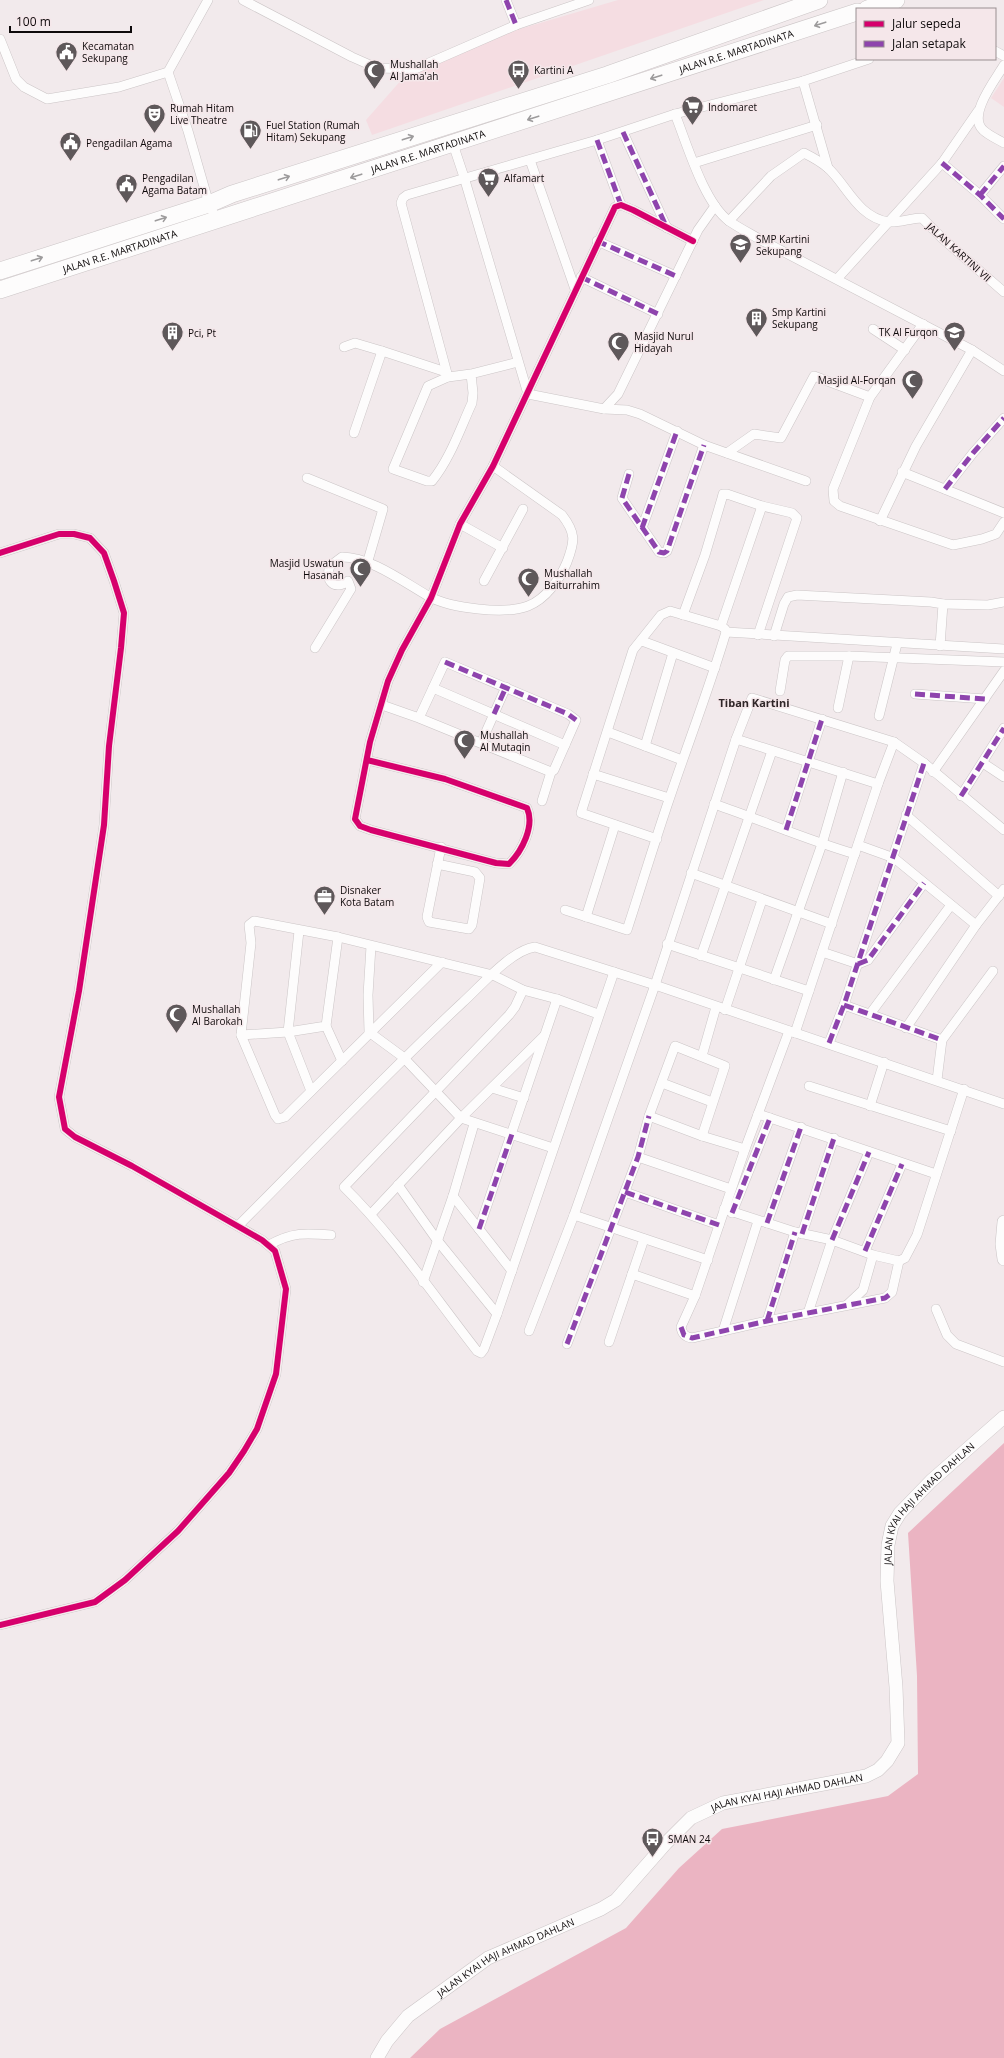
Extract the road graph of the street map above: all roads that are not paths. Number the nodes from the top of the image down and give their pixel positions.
1 (208, 0) edge
2 (243, 0) edge
3 (506, 0) edge
4 (586, 0) edge
5 (820, 0) edge
6 (896, 0) edge
7 (870, 8) edge
8 (856, 12) edge
9 (516, 25) junction
10 (0, 39) edge
11 (866, 60) edge
12 (1004, 66) edge
13 (168, 72) junction
14 (606, 75) junction
15 (803, 81) junction
16 (612, 92) junction
17 (978, 111) junction
18 (675, 114) junction
19 (817, 126) junction
20 (623, 132) junction
21 (597, 140) junction
22 (1004, 143) edge
23 (453, 144) junction
24 (530, 160) junction
25 (694, 163) junction
26 (942, 163) junction
27 (1004, 166) edge
28 (828, 168) junction
29 (464, 177) junction
30 (980, 195) junction
31 (209, 204) junction
32 (621, 205) junction
33 (714, 206) junction
34 (1004, 219) edge
35 (217, 221) junction
36 (729, 221) junction
37 (888, 222) junction
38 (667, 228) junction
39 (597, 241) junction
40 (693, 241) junction
41 (0, 271) edge
42 (676, 276) junction
43 (581, 277) junction
44 (837, 279) junction
45 (0, 290) edge
46 (575, 290) junction
47 (1004, 292) edge
48 (658, 314) junction
49 (923, 324) junction
50 (873, 329) dead end
51 (344, 347) dead end
52 (905, 350) junction
53 (972, 350) junction
54 (382, 351) junction
55 (518, 362) junction
56 (1004, 372) edge
57 (447, 374) junction
58 (472, 374) junction
59 (528, 394) junction
60 (870, 397) junction
61 (604, 410) junction
62 (1004, 418) edge
63 (677, 431) junction
64 (354, 433) dead end
65 (704, 445) junction
66 (727, 453) junction
67 (493, 466) junction
68 (902, 472) junction
69 (629, 474) dead end
70 (307, 478) dead end
71 (806, 481) dead end
72 (945, 489) junction
73 (762, 506) junction
74 (523, 509) dead end
75 (1004, 513) edge
76 (880, 521) junction
77 (1004, 522) edge
78 (460, 524) junction
79 (642, 528) junction
80 (503, 548) junction
81 (0, 553) edge
82 (367, 564) junction
83 (484, 582) dead end
84 (431, 598) junction
85 (1004, 602) edge
86 (944, 604) junction
87 (683, 615) junction
88 (724, 629) junction
89 (758, 635) junction
90 (774, 636) junction
91 (642, 641) junction
92 (897, 644) junction
93 (940, 646) junction
94 (315, 648) dead end
95 (1004, 649) edge
96 (673, 653) junction
97 (849, 656) junction
98 (892, 658) junction
99 (1004, 662) edge
100 (715, 668) junction
101 (1004, 671) edge
102 (506, 687) junction
103 (433, 688) junction
104 (780, 691) dead end
105 (915, 694) dead end
106 (985, 699) junction
107 (382, 705) junction
108 (838, 708) dead end
109 (494, 714) junction
110 (878, 716) dead end
111 (419, 718) junction
112 (822, 719) junction
113 (1004, 728) edge
114 (608, 732) junction
115 (736, 739) junction
116 (894, 742) junction
117 (480, 743) junction
118 (565, 745) junction
119 (645, 746) junction
120 (772, 751) junction
121 (367, 760) junction
122 (682, 760) junction
123 (809, 762) junction
124 (924, 763) junction
125 (983, 763) junction
126 (551, 772) junction
127 (843, 772) junction
128 (933, 772) junction
129 (593, 774) junction
130 (1004, 777) edge
131 (878, 784) junction
132 (961, 796) junction
133 (669, 798) junction
134 (542, 801) dead end
135 (714, 804) junction
136 (906, 815) junction
137 (751, 816) junction
138 (615, 825) junction
139 (786, 830) junction
140 (1004, 830) edge
141 (657, 839) junction
142 (822, 844) junction
143 (440, 847) junction
144 (856, 850) junction
145 (894, 858) junction
146 (437, 864) junction
147 (691, 873) junction
148 (924, 883) junction
149 (726, 887) junction
150 (1001, 892) edge
151 (762, 900) junction
152 (951, 905) junction
153 (566, 910) dead end
154 (797, 912) junction
155 (586, 917) junction
156 (832, 924) junction
157 (976, 925) junction
158 (299, 931) junction
159 (338, 937) junction
160 (668, 944) junction
161 (372, 946) junction
162 (822, 952) junction
163 (701, 956) junction
164 (442, 962) junction
165 (858, 964) junction
166 (738, 969) junction
167 (992, 971) dead end
168 (614, 972) junction
169 (493, 975) junction
170 (774, 980) junction
171 (655, 985) junction
172 (523, 990) junction
173 (809, 991) junction
174 (557, 999) junction
175 (844, 1005) junction
176 (721, 1008) junction
177 (598, 1014) junction
178 (870, 1014) junction
179 (326, 1026) junction
180 (906, 1028) junction
181 (288, 1032) junction
182 (369, 1032) junction
183 (792, 1032) junction
184 (240, 1035) junction
185 (544, 1036) junction
186 (942, 1040) junction
187 (829, 1044) junction
188 (702, 1056) junction
189 (403, 1058) junction
190 (342, 1061) junction
191 (884, 1062) junction
192 (937, 1080) junction
193 (662, 1083) junction
194 (809, 1086) dead end
195 (492, 1088) junction
196 (964, 1089) junction
197 (311, 1091) junction
198 (435, 1092) junction
199 (524, 1098) junction
200 (712, 1102) junction
201 (1004, 1104) edge
202 (870, 1106) junction
203 (758, 1114) junction
204 (649, 1116) junction
205 (462, 1118) junction
206 (770, 1118) junction
207 (474, 1124) junction
208 (801, 1127) junction
209 (951, 1131) junction
210 (512, 1134) junction
211 (702, 1136) junction
212 (834, 1138) junction
213 (553, 1148) junction
214 (745, 1149) junction
215 (869, 1152) junction
216 (638, 1157) junction
217 (902, 1164) junction
218 (936, 1174) junction
219 (398, 1185) junction
220 (731, 1189) junction
221 (624, 1192) junction
222 (453, 1196) junction
223 (728, 1211) junction
224 (371, 1214) junction
225 (574, 1216) junction
226 (763, 1222) junction
227 (1004, 1222) edge
228 (239, 1226) junction
229 (719, 1226) junction
230 (612, 1228) junction
231 (479, 1229) junction
232 (798, 1233) junction
233 (331, 1235) dead end
234 (644, 1238) junction
235 (437, 1240) junction
236 (832, 1240) junction
237 (269, 1245) junction
238 (869, 1253) junction
239 (1004, 1259) edge
240 (708, 1260) junction
241 (899, 1261) junction
242 (512, 1271) junction
243 (632, 1274) junction
244 (423, 1282) junction
245 (695, 1296) junction
246 (844, 1306) junction
247 (936, 1309) dead end
248 (808, 1312) junction
249 (497, 1314) junction
250 (766, 1321) junction
251 (723, 1331) junction
252 (529, 1332) dead end
253 (609, 1342) dead end
254 (567, 1344) dead end
255 (1004, 1362) edge
256 (1004, 1416) edge
257 (0, 1625) edge
258 (377, 2058) edge

1 - 13 street
2 - 9 street
3 - 9 street
4 - 9 street
5 - 14 highway, JALAN R.E. MARTADINATA
6 - 7 highway
8 -> 16 highway, JALAN R.E. MARTADINATA
10 - 13 street
11 - 15 street
12 - 17 street
13 - 31 street
14 - 16 highway
31 -> 14 highway, JALAN R.E. MARTADINATA
15 - 18 street
15 - 19 street
16 -> 23 highway, JALAN R.E. MARTADINATA
17 - 22 street
17 - 26 street
18 - 20 street
18 - 25 street
19 - 25 street
19 - 28 street
20 - 21 street
20 - 38 street
21 - 24 street
21 - 32 street
23 - 29 street
23 -> 35 highway, JALAN R.E. MARTADINATA
24 - 29 street
24 - 46 street
25 - 33 street
26 - 30 street
26 - 37 street
27 - 30 street
28 - 36 street
28 - 37 street
29 - 55 street
29 - 57 street
30 - 34 street
31 - 35 street
41 -> 31 highway, JALAN R.E. MARTADINATA
32 - 38 street
32 - 39 street
33 - 36 street
33 - 40 street
35 - 45 highway, JALAN R.E. MARTADINATA
36 - 44 street
37 - 44 street
37 - 47 street, JALAN KARTINI VII
38 - 40 street
39 - 42 street
39 - 43 street
40 - 42 street
42 - 48 street
43 - 46 street
43 - 48 street
44 - 49 street
46 - 59 street
48 - 61 street
49 - 52 street
49 - 53 street
50 - 52 street
51 - 54 street
52 - 60 street
53 - 56 street
53 - 68 street
54 - 57 street
54 - 64 street
55 - 58 street
55 - 59 street
57 - 58 street
57 - 58 street
59 - 61 street
59 - 67 street
60 - 66 street
60 - 76 street
61 - 63 street
62 - 72 street
63 - 65 street
63 - 79 street
65 - 66 street
65 - 79 street
66 - 71 street
67 - 78 street
67 - 84 street
68 - 72 street
68 - 76 street
69 - 79 street
70 - 82 street
72 - 75 street
73 - 87 street
73 - 88 street
73 - 89 street
74 - 80 street
76 - 77 street
78 - 80 street
78 - 84 street
80 - 83 street
81 - 228 street
82 - 84 street
82 - 94 street
84 - 107 street
85 - 86 street
86 - 90 street
86 - 93 street
87 - 88 street
87 - 91 street
88 - 89 street
88 - 100 street
89 - 90 street
90 - 92 street
91 - 96 street
91 - 114 street
92 - 93 street
92 - 98 street
93 - 95 street
96 - 100 street
96 - 119 street
97 - 98 street
97 - 104 street
97 - 108 street
98 - 99 street
98 - 110 street
100 - 122 street
101 - 106 street
102 - 103 street
102 - 109 street
102 - 118 street
103 - 109 street
103 - 111 street
105 - 106 street
106 - 128 street
107 - 111 street
107 - 121 street
109 - 117 street
109 - 118 street
111 - 117 street
112 - 115 street
112 - 116 street
112 - 123 street
113 - 125 street
114 - 119 street
114 - 129 street
115 - 120 street
115 - 135 street
116 - 124 street
116 - 131 street
117 - 126 street
118 - 126 street
119 - 122 street
120 - 123 street
120 - 137 street
121 - 143 street
121 - 143 street
122 - 133 street
123 - 127 street
123 - 139 street
124 - 128 street
124 - 136 street
125 - 130 street
125 - 132 street
126 - 134 street
127 - 131 street
127 - 142 street
128 - 132 street
129 - 133 street
129 - 138 street
131 - 144 street
132 - 140 street
133 - 141 street
135 - 137 street
135 - 147 street
136 - 145 street
136 - 150 street
137 - 139 street
137 - 149 street
138 - 141 street
138 - 155 street
139 - 142 street
141 - 155 street
142 - 144 street
142 - 154 street
143 - 146 street
144 - 145 street
144 - 156 street
145 - 148 street
145 - 165 street
146 - 146 street
147 - 149 street
147 - 160 street
148 - 152 street
148 - 165 street
149 - 151 street
149 - 163 street
150 - 157 street
151 - 154 street
151 - 166 street
152 - 157 street
152 - 178 street
153 - 155 street
154 - 156 street
154 - 170 street
156 - 162 street
157 - 180 street
158 - 159 street
158 - 181 street
158 - 184 street
159 - 161 street
159 - 179 street
160 - 163 street
160 - 171 street
161 - 164 street
161 - 182 street
162 - 165 street
162 - 173 street
163 - 166 street
164 - 169 street
164 - 182 street
165 - 175 street
166 - 170 street
166 - 176 street
167 - 186 street
168 - 169 street
168 - 171 street
168 - 177 street
169 - 172 street
169 - 189 street
170 - 173 street
171 - 176 street
171 - 225 street
172 - 174 street
172 - 198 street
173 - 183 street
174 - 177 street
174 - 185 street
175 - 178 street
175 - 187 street
176 - 183 street
176 - 188 street
177 - 213 street
178 - 180 street
179 - 181 street
179 - 190 street
180 - 186 street
181 - 184 street
181 - 197 street
182 - 189 street
182 - 190 street
183 - 187 street
183 - 203 street
184 - 197 street
185 - 195 street
185 - 199 street
186 - 192 street
187 - 191 street
188 - 193 street
188 - 200 street
189 - 198 street
189 - 228 street
190 - 197 street
191 - 192 street
191 - 202 street
192 - 196 street
193 - 200 street
193 - 204 street
194 - 202 street
195 - 199 street
195 - 205 street
196 - 201 street
196 - 209 street
198 - 205 street
198 - 224 street
199 - 210 street
200 - 211 street
202 - 209 street
203 - 206 street
203 - 214 street
204 - 211 street
204 - 216 street
205 - 207 street
205 - 219 street
206 - 208 street
206 - 223 street
207 - 210 street
207 - 222 street
208 - 212 street
208 - 226 street
209 - 218 street
210 - 213 street
210 - 231 street
211 - 214 street
212 - 215 street
212 - 232 street
213 - 242 street
214 - 220 street
215 - 217 street
215 - 236 street
216 - 220 street
216 - 221 street
217 - 218 street
217 - 238 street
218 - 241 street
219 - 224 street
219 - 235 street
220 - 223 street
221 - 229 street
221 - 230 street
222 - 231 street
222 - 235 street
223 - 226 street
223 - 229 street
224 - 244 street
225 - 230 street
225 - 252 street
226 - 232 street
226 - 251 street
227 - 239 main road
228 - 237 street
229 - 240 street
230 - 234 street
230 - 254 street
231 - 242 street
232 - 236 street
232 - 250 street
233 - 237 street
234 - 240 street
234 - 243 street
235 - 244 street
235 - 249 street
236 - 238 street
236 - 248 street
237 - 257 street
238 - 241 street
238 - 246 street
240 - 245 street
241 - 246 street
242 - 249 street
243 - 245 street
243 - 253 street
244 - 249 street
245 - 251 street
246 - 248 street
247 - 255 street
248 - 250 street
250 - 251 street
256 - 258 main road, JALAN KYAI HAJI AHMAD DAHLAN

